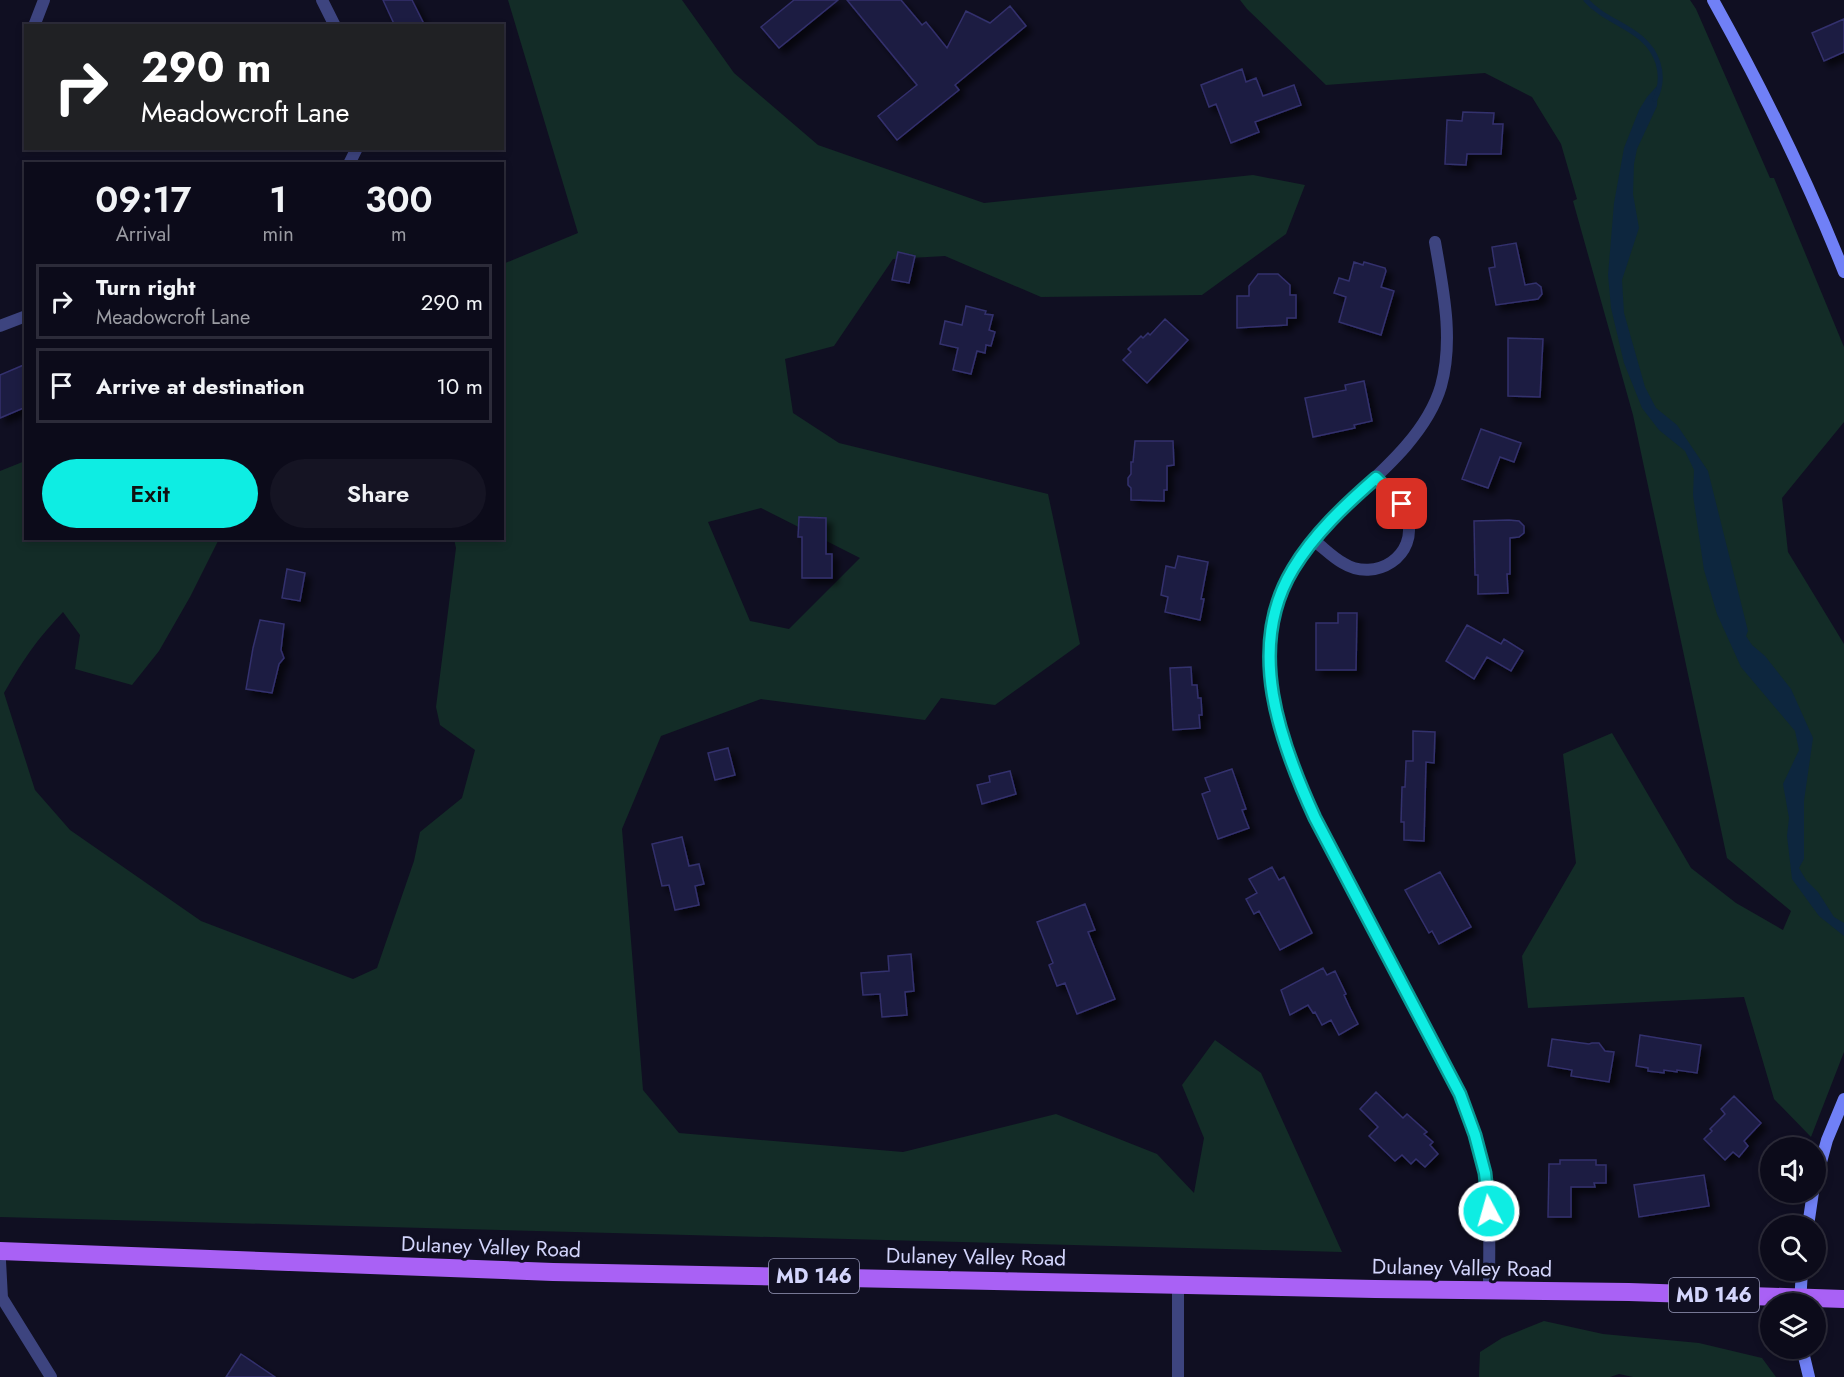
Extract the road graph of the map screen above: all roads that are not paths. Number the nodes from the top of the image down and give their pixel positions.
1 (44, 0) edge
2 (322, 0) edge
3 (1713, 0) edge
4 (35, 24) edge
5 (334, 24) edge
6 (1435, 242) dead end
7 (1844, 272) edge
8 (24, 317) edge
9 (0, 326) edge
10 (1376, 478) junction
11 (1314, 540) junction
12 (1844, 1099) edge
13 (1826, 1144) edge
14 (0, 1251) edge
15 (0, 1262) edge
16 (1178, 1284) junction
17 (1489, 1290) junction
18 (1844, 1299) edge
19 (1760, 1300) edge
20 (1826, 1300) edge
21 (1805, 1359) edge
22 (51, 1377) edge
23 (1178, 1377) edge
24 (1809, 1377) edge

1 - 4 street
2 - 5 street
3 - 7 street
6 - 10 street
8 - 9 street
10 - 11 street
10 - 11 street
11 - 17 street
12 - 13 street
14 - 16 main road, Dulaney Valley Road / MD 146
15 - 22 street
16 - 17 main road, Dulaney Valley Road / MD 146
16 - 23 street
17 - 19 main road, Dulaney Valley Road / MD 146
18 - 20 main road, Dulaney Valley Road / MD 146
21 - 24 street

